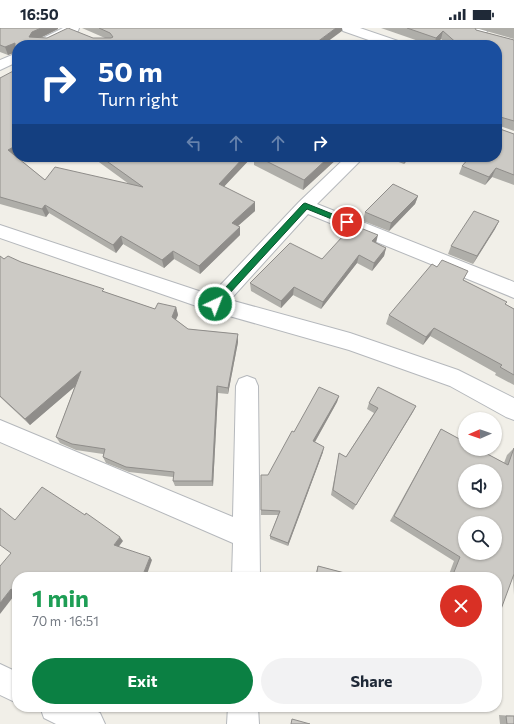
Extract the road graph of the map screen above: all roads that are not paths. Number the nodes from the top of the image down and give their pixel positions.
1 (348, 28) edge
2 (69, 29) edge
3 (481, 31) edge
4 (84, 36) edge
5 (493, 38) edge
6 (49, 40) edge
7 (382, 40) edge
8 (472, 40) edge
9 (12, 60) edge
10 (0, 66) edge
11 (351, 162) edge
12 (305, 206) junction
13 (0, 231) edge
14 (514, 290) edge
15 (215, 304) junction
16 (247, 386) dead end
17 (514, 410) edge
18 (0, 432) edge
19 (247, 536) junction
20 (246, 572) edge
21 (0, 679) edge
22 (12, 685) edge
23 (65, 712) edge
24 (243, 712) edge
25 (89, 724) edge
26 (243, 724) edge

1 - 7 street
2 - 4 street
2 - 6 street
3 - 5 street
3 - 8 street
9 - 10 street
11 - 12 street
12 - 14 street
12 - 15 street
13 - 15 street
15 - 17 street
16 - 19 street
18 - 19 street
19 - 20 street
21 - 22 street
23 - 25 street
24 - 26 street

